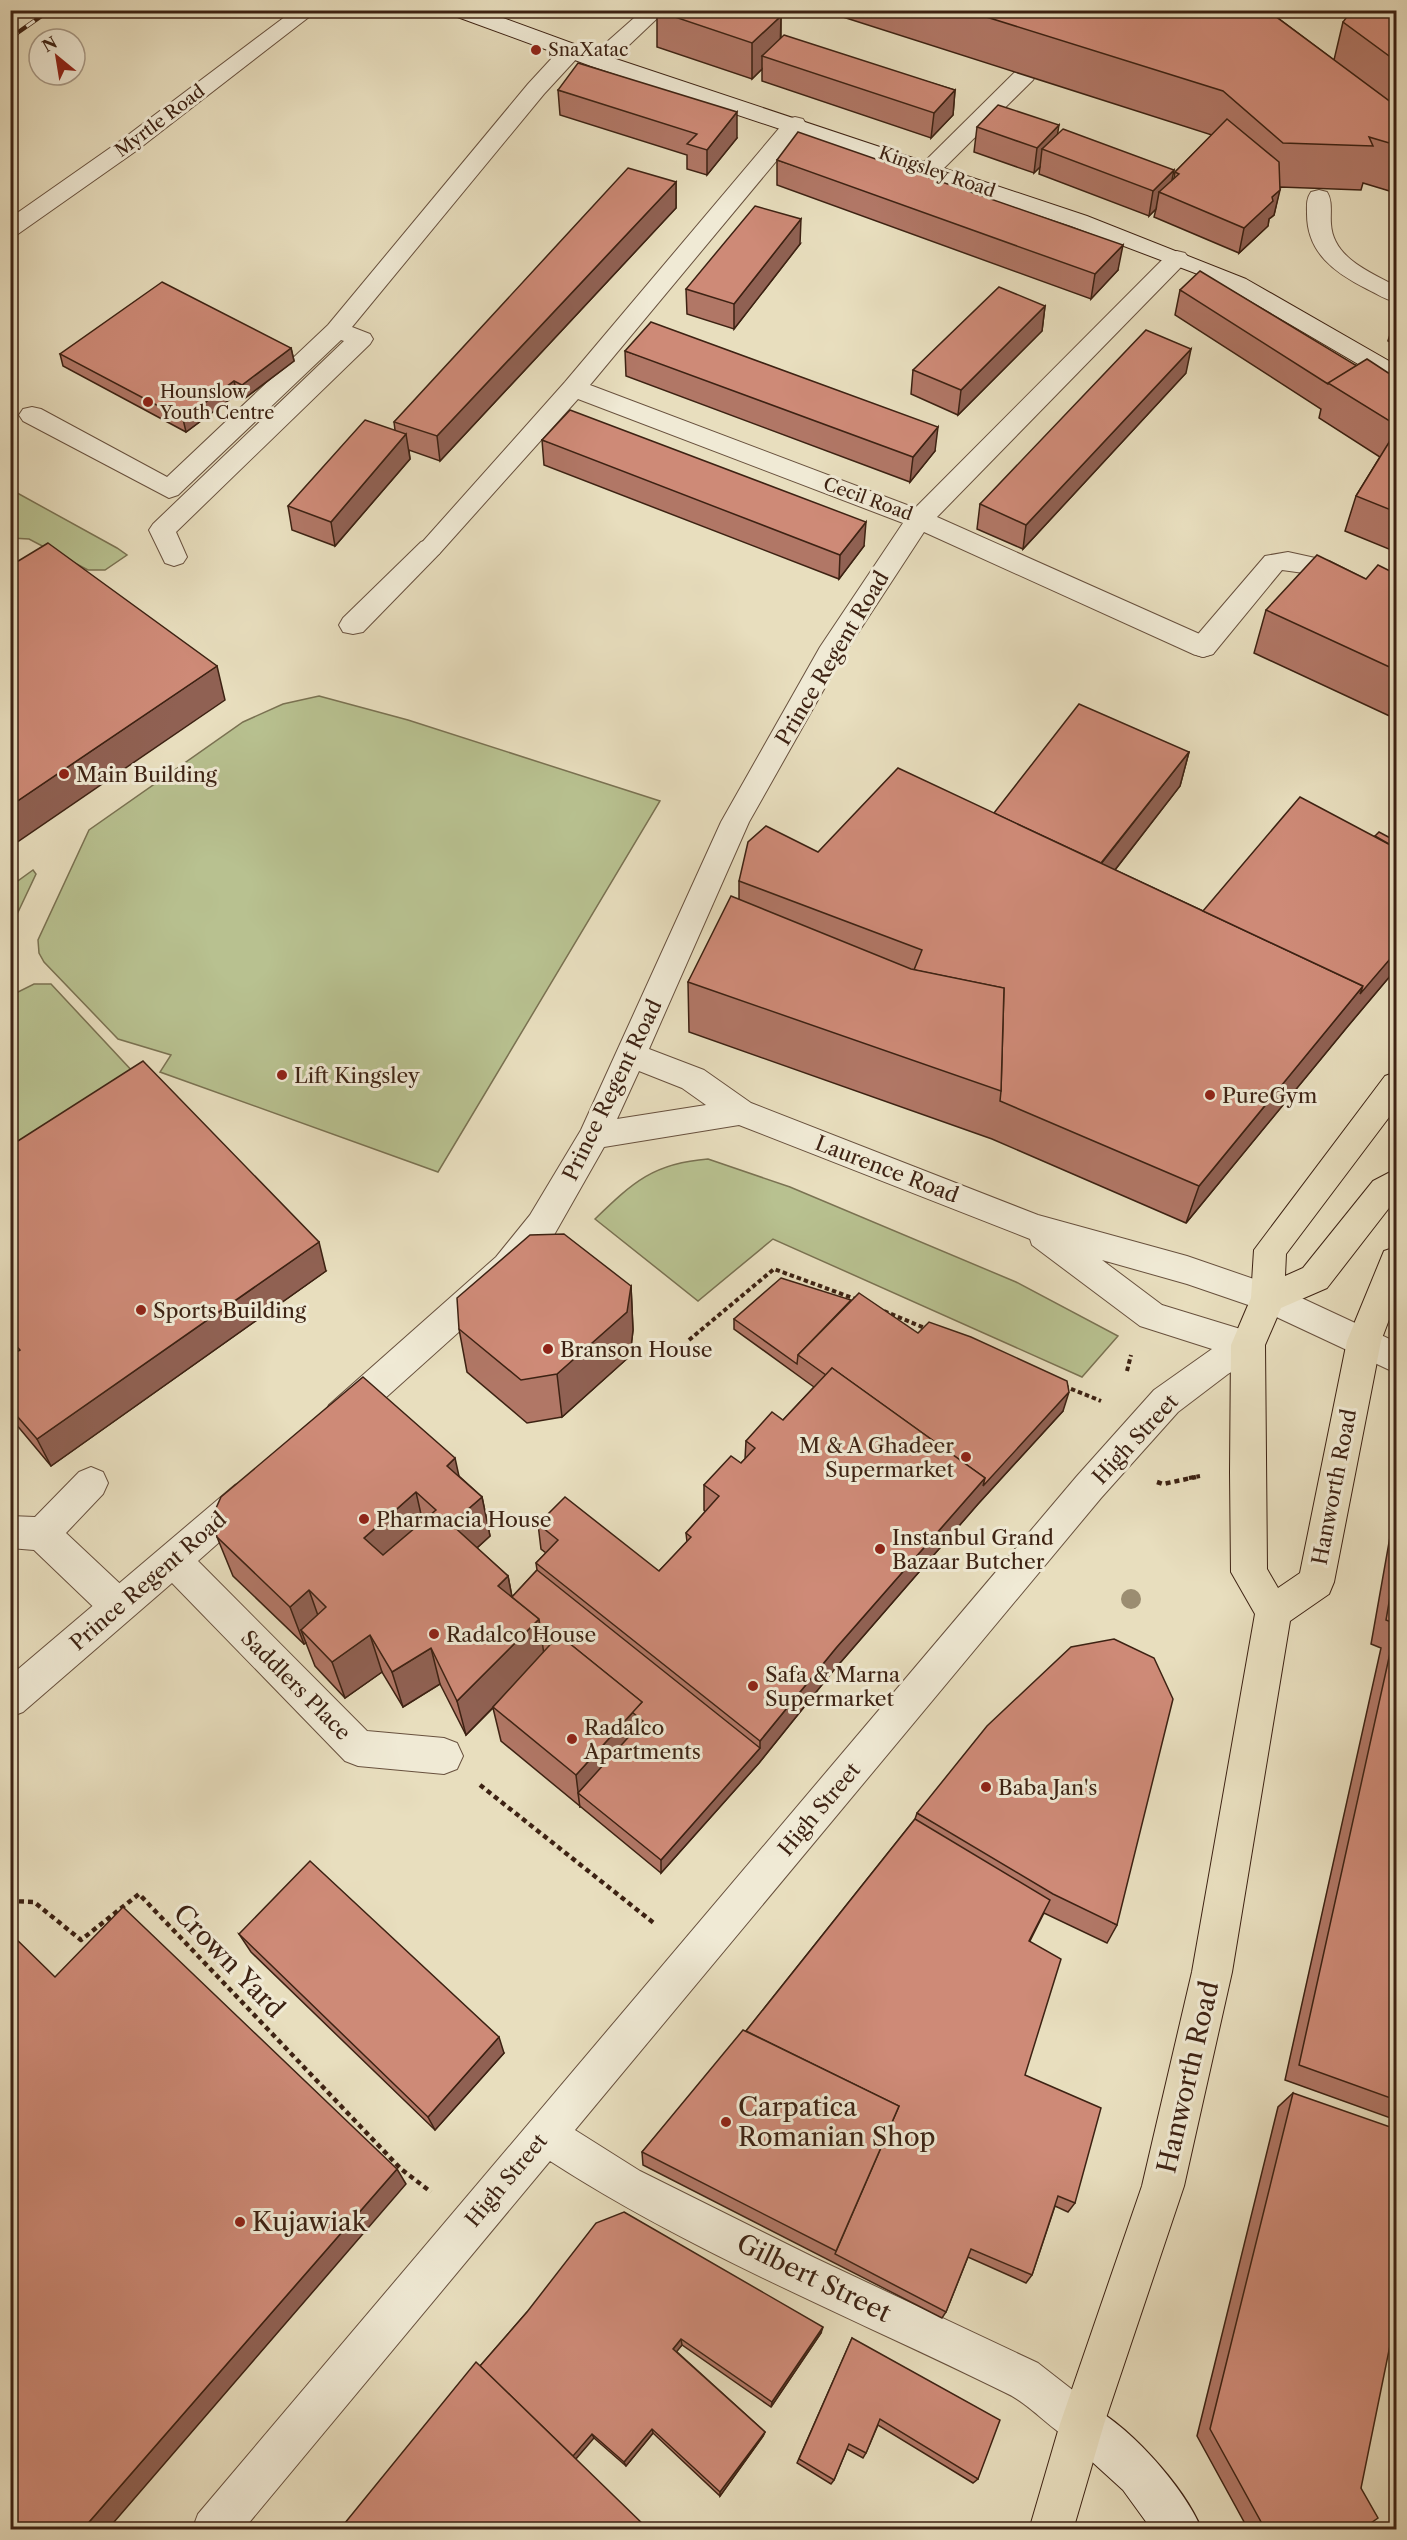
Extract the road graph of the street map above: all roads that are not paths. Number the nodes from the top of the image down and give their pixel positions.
1 (308, 10) edge
2 (460, 10) edge
3 (656, 10) edge
4 (572, 51) junction
5 (598, 61) junction
6 (1025, 75) edge
7 (795, 124) junction
8 (929, 170) junction
9 (1318, 197) dead end
10 (10, 229) edge
11 (1177, 258) junction
12 (1396, 295) edge
13 (337, 330) junction
14 (1396, 375) edge
15 (574, 388) junction
16 (32, 415) dead end
17 (919, 519) junction
18 (174, 557) dead end
19 (1396, 606) edge
20 (353, 625) dead end
21 (632, 1055) junction
22 (1396, 1085) edge
23 (740, 1112) junction
24 (594, 1136) junction
25 (1396, 1182) edge
26 (1034, 1227) junction
27 (1396, 1261) edge
28 (1268, 1298) junction
29 (1364, 1341) junction
30 (1248, 1345) junction
31 (1396, 1358) edge
32 (313, 1440) edge
33 (270, 1478) edge
34 (91, 1483) dead end
35 (26, 1533) edge
36 (173, 1560) junction
37 (118, 1606) junction
38 (1273, 1612) junction
39 (10, 1700) edge
40 (444, 1756) road end
41 (544, 2134) junction
42 (1082, 2424) junction
43 (214, 2529) edge
44 (1051, 2529) edge
45 (1180, 2529) edge

1 - 10 street, Myrtle Road
2 - 4 street, Kingsley Road
3 - 5 street
4 - 5 street, Kingsley Road
4 - 13 street
5 - 7 street, Kingsley Road
6 - 8 street
7 - 8 street, Kingsley Road
7 - 15 street
8 - 11 street, Kingsley Road
9 - 12 street
11 - 14 street, Kingsley Road
11 - 17 street, Cecil Road
13 - 16 street
13 - 18 street
15 - 17 street, Cecil Road
15 - 20 street
17 - 19 street
17 - 21 street, Prince Regent Road
21 - 23 street, Laurence Road
21 - 24 street, Prince Regent Road
22 - 28 main road
23 - 24 street
23 - 26 street, Laurence Road
24 - 32 street, Prince Regent Road
25 - 28 main road
26 - 28 street, Laurence Road
26 - 30 street, Laurence Road
27 - 29 main road
28 - 29 street, Laurence Road
28 - 30 main road
29 - 31 street, Laurence Road
29 - 38 main road, Hanworth Road
30 - 38 main road
30 - 41 street, High Street
33 - 36 street, Prince Regent Road
34 - 35 street
35 - 37 street
36 - 37 street, Prince Regent Road
36 - 40 street, Saddlers Place
37 - 39 street, Prince Regent Road
38 - 42 main road, Hanworth Road
41 - 42 street, Gilbert Street
41 - 43 street, High Street
42 - 44 main road, Hanworth Road
42 - 45 street, Gilbert Street

